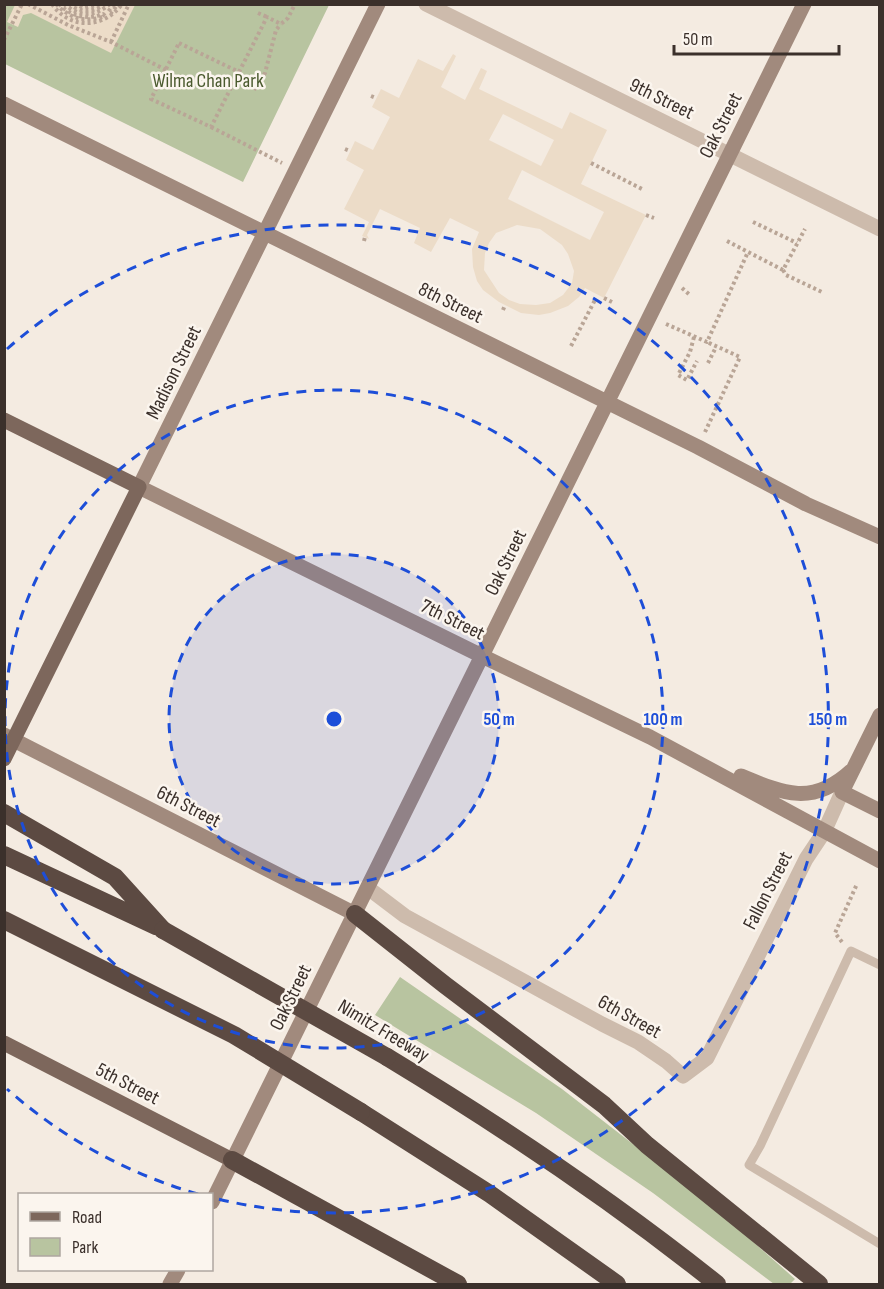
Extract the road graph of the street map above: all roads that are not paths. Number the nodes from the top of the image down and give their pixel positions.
1 (378, 4) edge
2 (426, 4) edge
3 (804, 4) edge
4 (4, 104) edge
5 (729, 155) junction
6 (879, 229) edge
7 (265, 233) junction
8 (607, 402) junction
9 (4, 420) edge
10 (139, 487) junction
11 (879, 537) edge
12 (482, 657) junction
13 (879, 715) edge
14 (9, 737) edge
15 (650, 737) junction
16 (4, 759) edge
17 (851, 771) junction
18 (842, 792) junction
19 (879, 811) edge
20 (4, 813) edge
21 (824, 832) junction
22 (4, 855) edge
23 (879, 861) edge
24 (368, 888) junction
25 (355, 914) junction
26 (4, 920) edge
27 (163, 930) junction
28 (879, 966) edge
29 (4, 1043) edge
30 (683, 1076) joint
31 (232, 1160) junction
32 (213, 1200) edge
33 (879, 1244) edge
34 (458, 1284) edge
35 (617, 1284) edge
36 (717, 1284) edge
37 (819, 1284) edge

1 - 7 main road, Madison Street
2 - 5 street, 9th Street
3 - 5 main road, Oak Street
4 - 7 main road, 8th Street
5 - 6 street, 9th Street
5 - 8 main road, Oak Street
7 - 8 main road, 8th Street
7 - 10 main road, Madison Street
8 - 11 main road, 8th Street
8 - 12 main road, Oak Street
9 - 10 main road, 7th Street
10 - 12 main road, 7th Street
10 - 14 main road, Madison Street
12 - 15 main road, 7th Street
12 - 24 main road, Oak Street
13 - 17 main road, Fallon Street
14 - 16 main road, Madison Street
14 - 25 main road, 6th Street
15 - 17 main road
15 - 21 main road, 7th Street
17 - 18 main road, Fallon Street
18 - 19 main road
18 - 21 street, Fallon Street
20 - 27 highway
21 - 23 main road, 7th Street
21 - 30 street, Fallon Street
22 - 27 highway, Nimitz Freeway
24 - 25 main road, Oak Street
24 - 30 street, 6th Street
25 - 31 main road, Oak Street
25 - 37 highway
26 - 35 highway, bridge
27 - 36 highway, Nimitz Freeway, bridge
28 - 33 lane
29 - 31 main road, 5th Street
31 - 32 main road, Oak Street
31 - 34 highway

